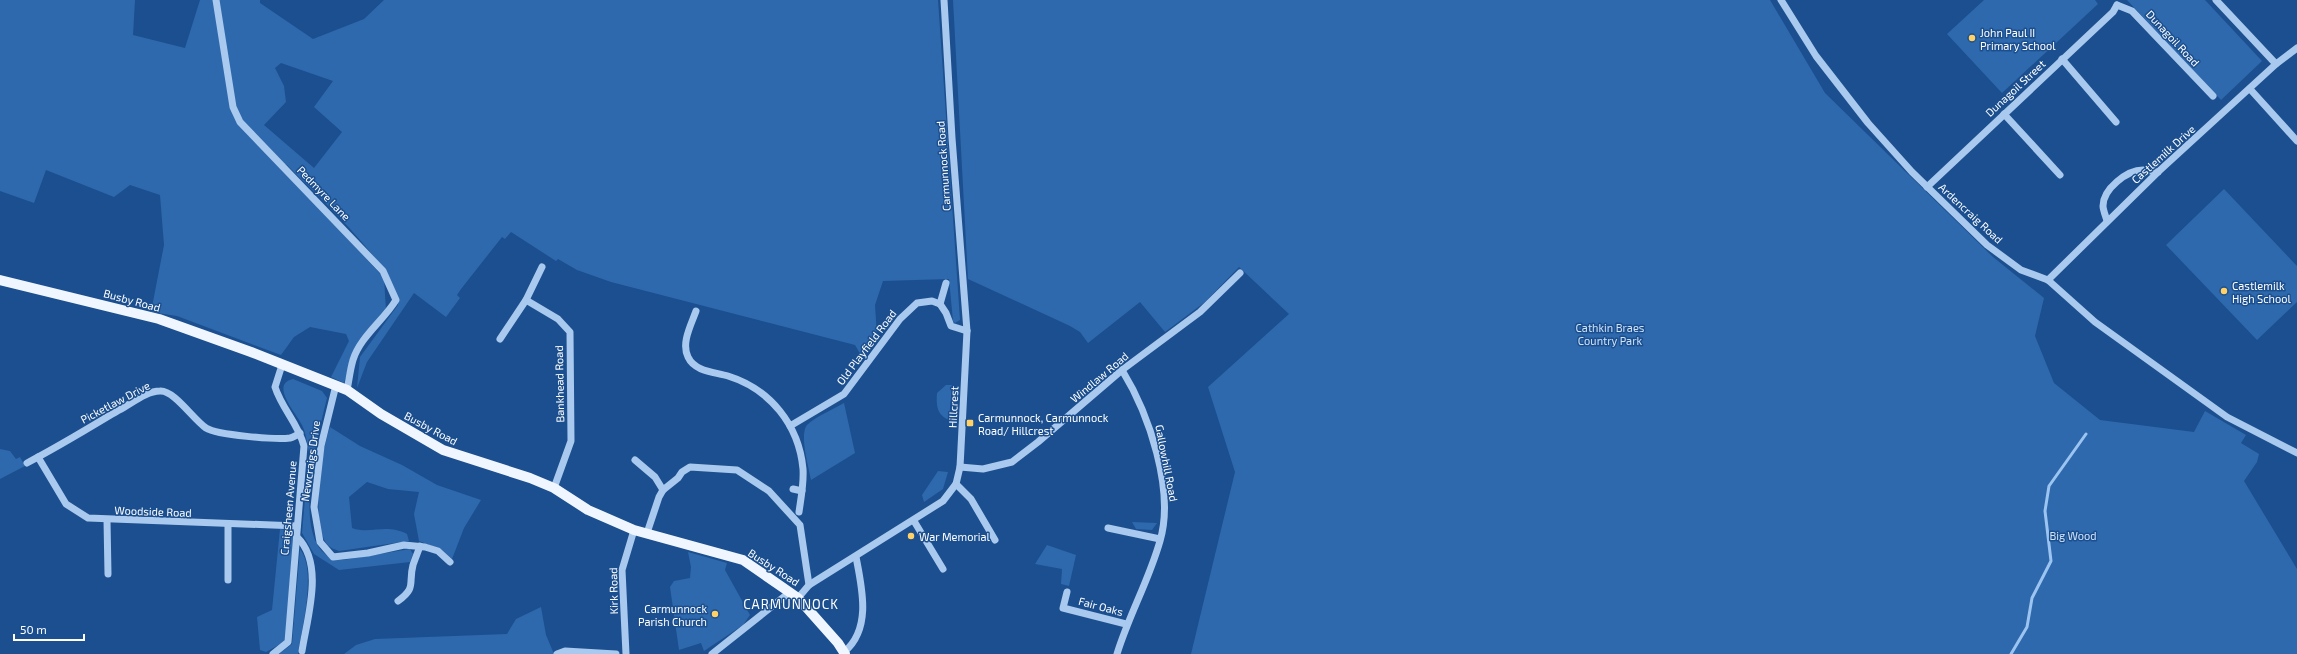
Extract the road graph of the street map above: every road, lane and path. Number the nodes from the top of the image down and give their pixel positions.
1 (216, 0) edge
2 (944, 0) edge
3 (1781, 0) edge
4 (2216, 0) edge
5 (2116, 2) edge
6 (2297, 48) edge
7 (2062, 59) junction
8 (2276, 64) junction
9 (2250, 89) junction
10 (2213, 96) dead end
11 (2004, 114) junction
12 (2116, 122) dead end
13 (2297, 141) edge
14 (2158, 172) junction
15 (2060, 175) dead end
16 (1927, 187) junction
17 (2107, 221) junction
18 (542, 267) dead end
19 (1240, 273) dead end
20 (0, 280) edge
21 (2048, 280) junction
22 (946, 283) dead end
23 (526, 300) junction
24 (940, 304) junction
25 (696, 311) dead end
26 (686, 316) dead end
27 (693, 319) junction
28 (967, 331) junction
29 (500, 339) dead end
30 (282, 365) junction
31 (1122, 370) junction
32 (336, 385) junction
33 (347, 390) junction
34 (790, 426) junction
35 (300, 432) junction
36 (2297, 453) edge
37 (38, 457) junction
38 (635, 460) dead end
39 (27, 463) dead end
40 (960, 467) junction
41 (956, 484) junction
42 (554, 488) junction
43 (793, 489) dead end
44 (663, 490) junction
45 (802, 491) junction
46 (799, 512) dead end
47 (107, 520) junction
48 (914, 521) junction
49 (228, 525) junction
50 (297, 526) junction
51 (1108, 528) dead end
52 (634, 530) junction
53 (647, 533) junction
54 (297, 537) junction
55 (995, 540) dead end
56 (1160, 540) junction
57 (420, 546) junction
58 (856, 557) junction
59 (450, 562) dead end
60 (943, 569) dead end
61 (108, 574) dead end
62 (228, 580) dead end
63 (810, 585) junction
64 (1067, 592) dead end
65 (794, 595) junction
66 (398, 601) dead end
67 (1126, 624) junction
68 (302, 651) dead end
69 (845, 653) edge
70 (273, 654) edge
71 (557, 654) edge
72 (616, 654) edge
73 (626, 654) edge
74 (712, 654) edge
75 (1117, 654) edge

1 - 33 street, Pedmyre Lane
2 - 28 street, Carmunnock Road
3 - 16 street, Ardencraig Road
4 - 8 street
5 - 7 street, Dunagoil Street
5 - 10 street, Dunagoil Road
6 - 8 street, Castlemilk Drive
7 - 11 street, Dunagoil Street
7 - 12 street
8 - 9 street, Castlemilk Drive
9 - 13 street
9 - 14 street, Castlemilk Drive
11 - 15 street
11 - 16 street, Dunagoil Street
14 - 17 street, Castlemilk Drive
14 - 17 street
16 - 21 street, Ardencraig Road
17 - 21 street, Castlemilk Drive
18 - 23 street
19 - 31 street, Windlaw Road
20 - 30 main road, Busby Road
21 - 36 street, Ardencraig Road
22 - 24 street
23 - 29 street
23 - 42 street, Bankhead Road
24 - 28 street
24 - 34 street, Old Playfield Road
25 - 27 street
26 - 27 street
27 - 34 street
28 - 40 street, Hillcrest
30 - 32 main road, Busby Road
30 - 35 street, Craigsheen Avenue
31 - 40 street, Windlaw Road
31 - 56 street, Gallowhill Road
32 - 33 main road, Busby Road
32 - 57 street, Newcraigs Drive
33 - 42 main road, Busby Road
34 - 45 street
35 - 37 street, Picketlaw Drive
35 - 50 street, Craigsheen Avenue
37 - 39 street, Picketlaw Drive
37 - 47 street, Woodside Road
38 - 44 street
40 - 41 street, Hillcrest
41 - 48 street, Hillcrest
41 - 55 street
42 - 52 main road, Busby Road
43 - 45 street
44 - 53 street
44 - 63 street
45 - 46 street
47 - 49 street, Woodside Road
47 - 61 street
48 - 58 street, Hillcrest
48 - 60 street
49 - 50 street, Woodside Road
49 - 62 street
50 - 54 street, Craigsheen Avenue
51 - 56 street
52 - 53 main road, Busby Road
52 - 73 street, Kirk Road
53 - 65 main road, Busby Road
54 - 68 street
54 - 70 street, Craigsheen Avenue
56 - 67 street, Gallowhill Road
57 - 59 street, Newcraigs Drive
57 - 66 street
58 - 63 street
58 - 69 street
63 - 65 street
64 - 67 street, Fair Oaks
65 - 69 main road, Busby Road
65 - 74 street
67 - 75 street, Gallowhill Road
71 - 72 street

